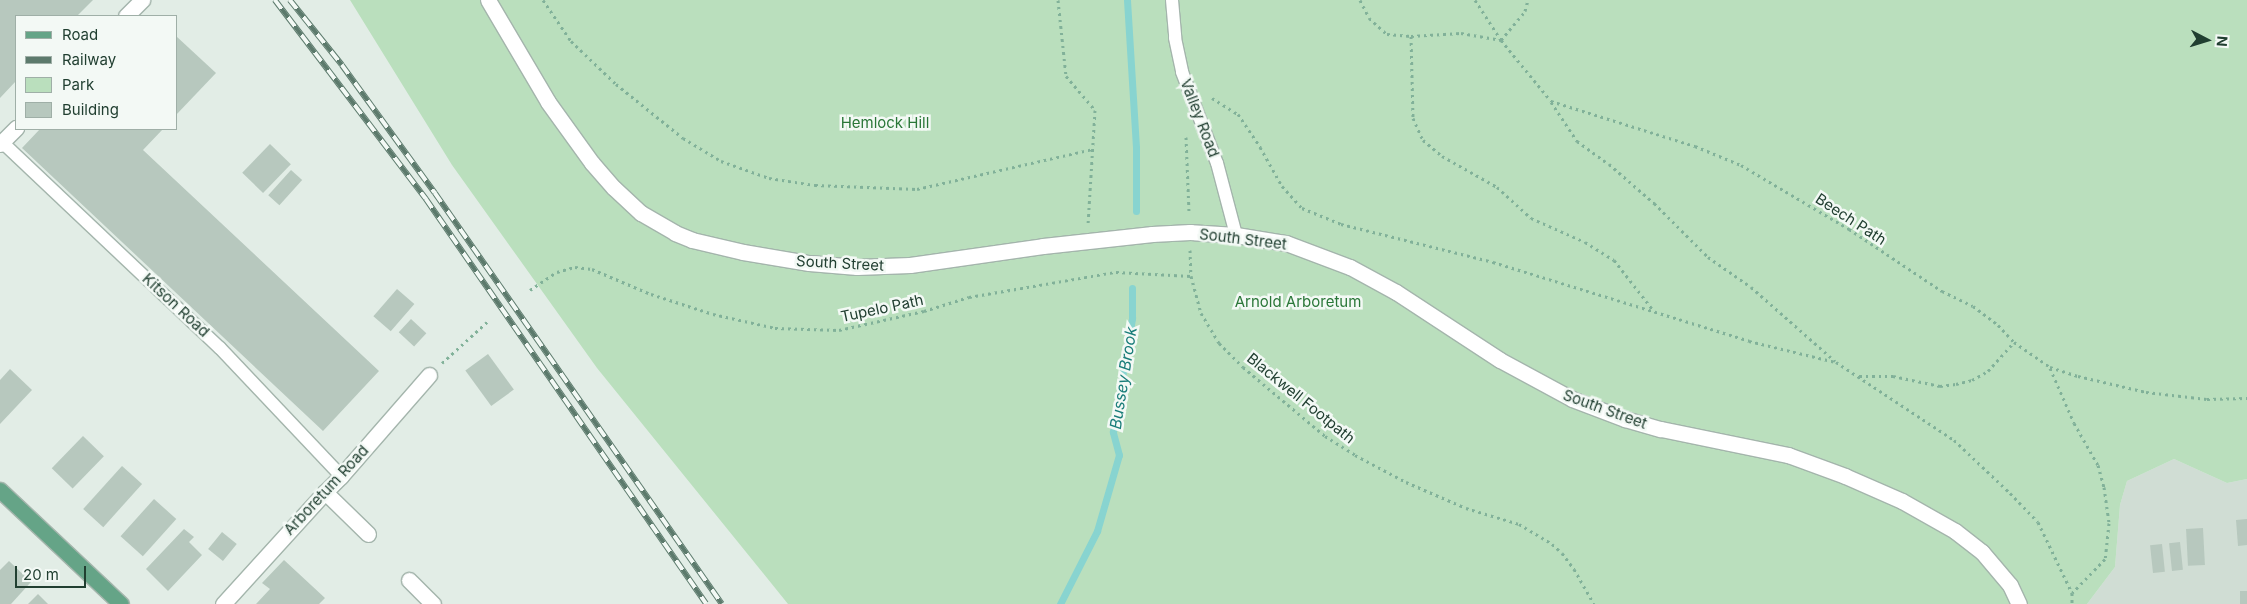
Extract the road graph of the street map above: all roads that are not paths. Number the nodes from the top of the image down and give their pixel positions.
1 (142, 0) edge
2 (488, 0) edge
3 (1172, 0) edge
4 (127, 15) edge
5 (15, 129) edge
6 (1, 143) edge
7 (1236, 235) junction
8 (429, 376) road end
9 (342, 476) junction
10 (0, 490) edge
11 (325, 492) junction
12 (368, 534) dead end
13 (409, 580) dead end
14 (121, 604) edge
15 (223, 604) edge
16 (434, 604) edge
17 (2019, 604) edge

1 - 4 street
2 - 7 street, South Street
3 - 7 lane, Valley Road
5 - 6 street
6 - 9 lane, Kitson Road
7 - 17 street, South Street
8 - 9 street, Arboretum Road
9 - 11 street, Arboretum Road
10 - 14 main road
11 - 12 street
11 - 15 street, Arboretum Road
13 - 16 street

